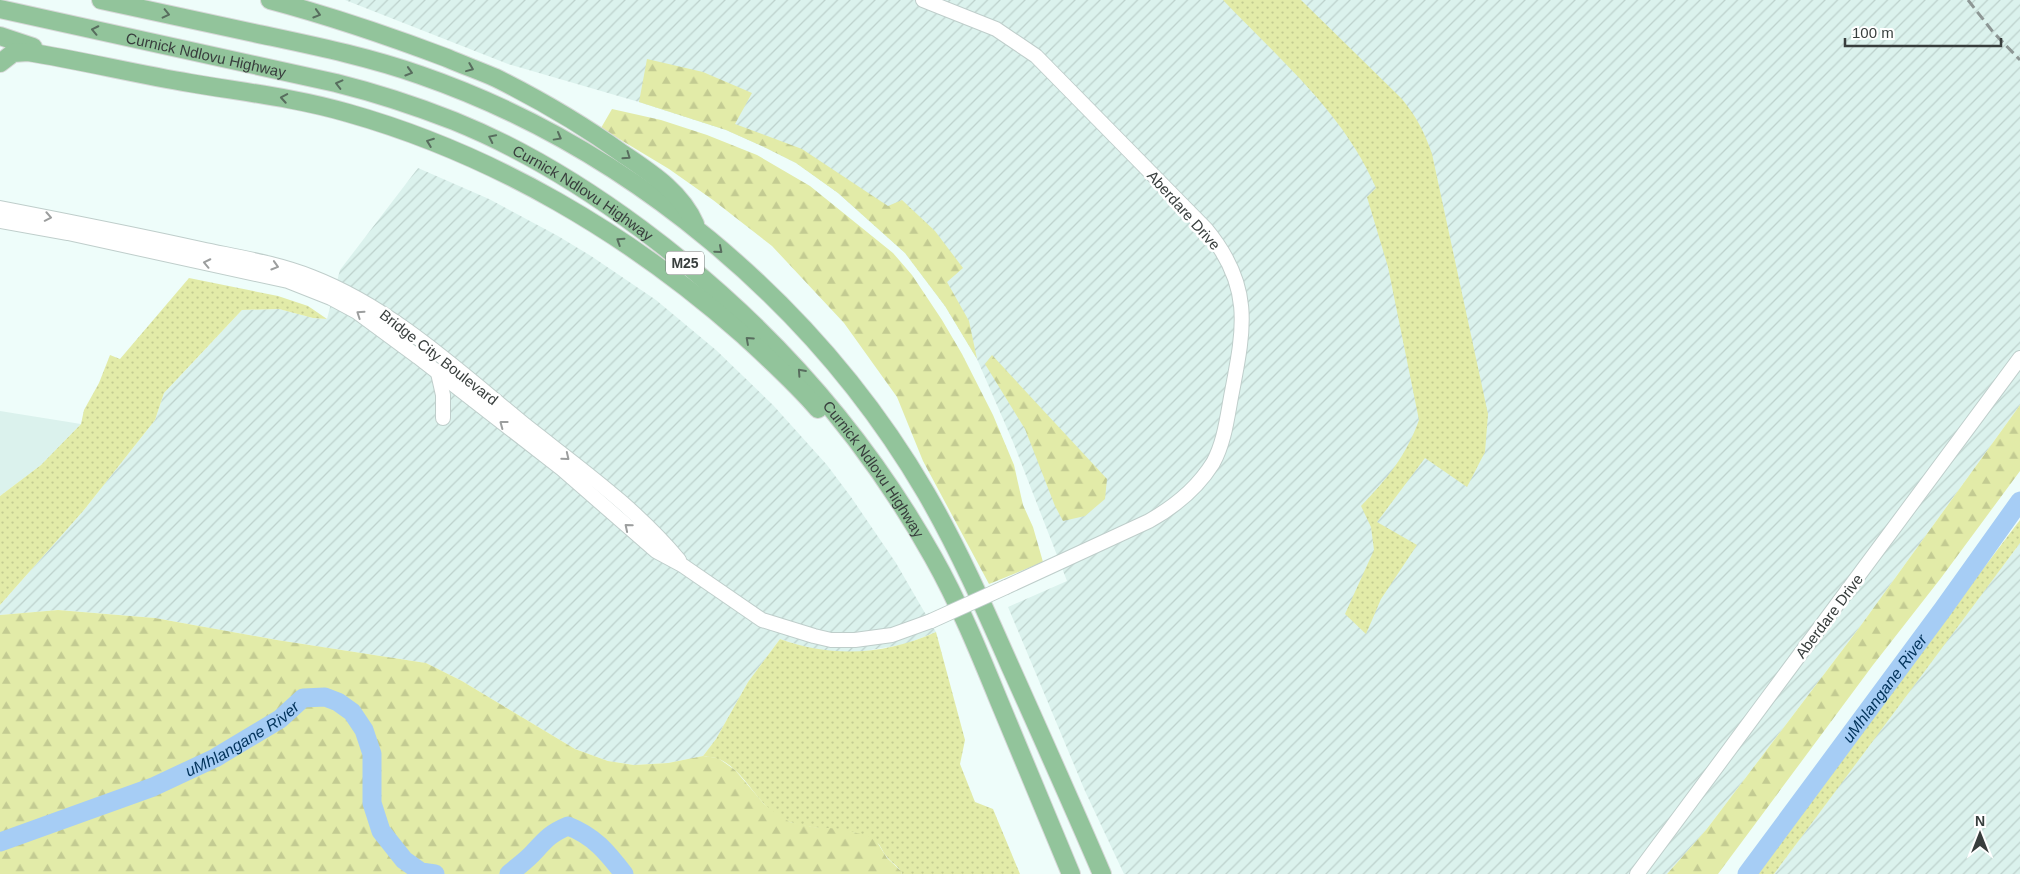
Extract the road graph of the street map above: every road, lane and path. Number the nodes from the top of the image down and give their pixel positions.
1 (101, 0) edge
2 (270, 0) edge
3 (923, 0) edge
4 (4, 10) edge
5 (0, 36) edge
6 (66, 59) junction
7 (0, 63) edge
8 (0, 208) edge
9 (0, 221) edge
10 (698, 231) junction
11 (178, 250) junction
12 (2020, 358) edge
13 (438, 374) junction
14 (444, 418) dead end
15 (660, 546) junction
16 (1006, 587) joint
17 (1062, 874) edge
18 (1071, 874) edge
19 (1102, 874) edge
20 (1637, 874) edge

1 -> 10 main road, Curnick Ndlovu Highway / M25
2 -> 10 main road
3 - 16 street, Aberdare Drive
18 -> 4 main road, Curnick Ndlovu Highway / M25
5 - 6 main road
6 - 7 main road
17 -> 6 main road
8 -> 11 street, Bridge City Boulevard
9 - 11 street, Bridge City Boulevard
10 -> 19 main road, Curnick Ndlovu Highway / M25
13 -> 11 street, Bridge City Boulevard
11 -> 15 street, Bridge City Boulevard
12 - 20 street, Aberdare Drive
13 - 14 street
15 -> 13 street, Bridge City Boulevard
15 - 16 street, Bridge City Boulevard, bridge

